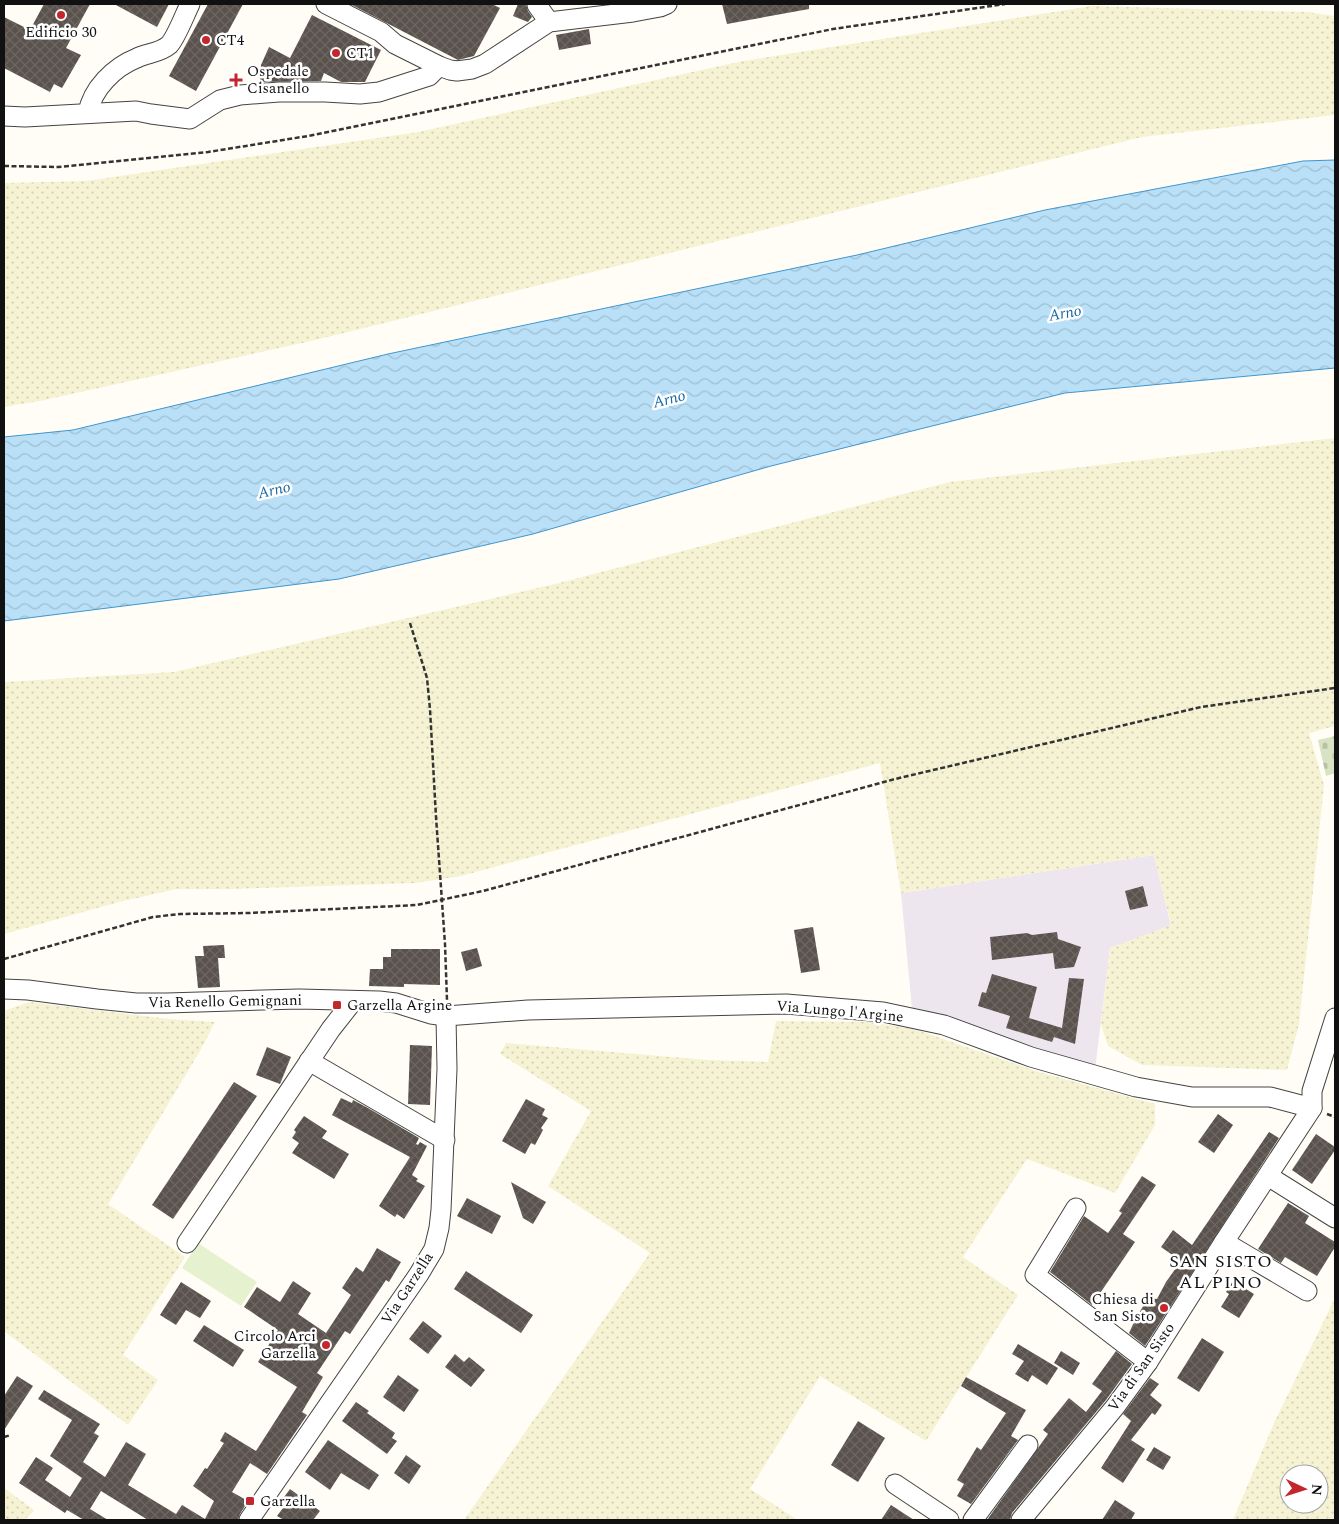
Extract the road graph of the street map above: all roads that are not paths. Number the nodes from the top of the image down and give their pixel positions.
1 (190, 4) edge
2 (326, 4) edge
3 (667, 4) edge
4 (537, 5) edge
5 (549, 22) junction
6 (439, 66) junction
7 (88, 113) junction
8 (4, 116) edge
9 (4, 989) edge
10 (353, 1001) junction
11 (446, 1016) junction
12 (1335, 1018) edge
13 (309, 1061) junction
14 (1312, 1108) junction
15 (445, 1140) junction
16 (1268, 1176) junction
17 (1076, 1208) dead end
18 (1335, 1218) edge
19 (1224, 1242) junction
20 (187, 1243) dead end
21 (1307, 1291) dead end
22 (1148, 1362) junction
23 (1028, 1445) dead end
24 (895, 1484) dead end
25 (250, 1520) edge
26 (949, 1520) edge
27 (972, 1520) edge
28 (1021, 1520) edge

1 - 7 street
2 - 6 street
3 - 5 street
4 - 5 street
5 - 6 street
6 - 7 street
7 - 8 street
9 - 10 street, Via Renello Gemignani
10 - 11 street, Via Renello Gemignani
10 - 13 street
11 - 14 street, Via Lungo l'Argine
11 - 15 street, Via Garzella
12 - 14 street, Via di San Sisto
13 - 15 street
13 - 20 street
14 - 16 street, Via di San Sisto
15 - 25 street, Via Garzella
16 - 18 street
16 - 19 street, Via di San Sisto
17 - 22 street
19 - 21 street
19 - 22 street, Via di San Sisto
22 - 28 street, Via di San Sisto
23 - 27 street
24 - 26 street

